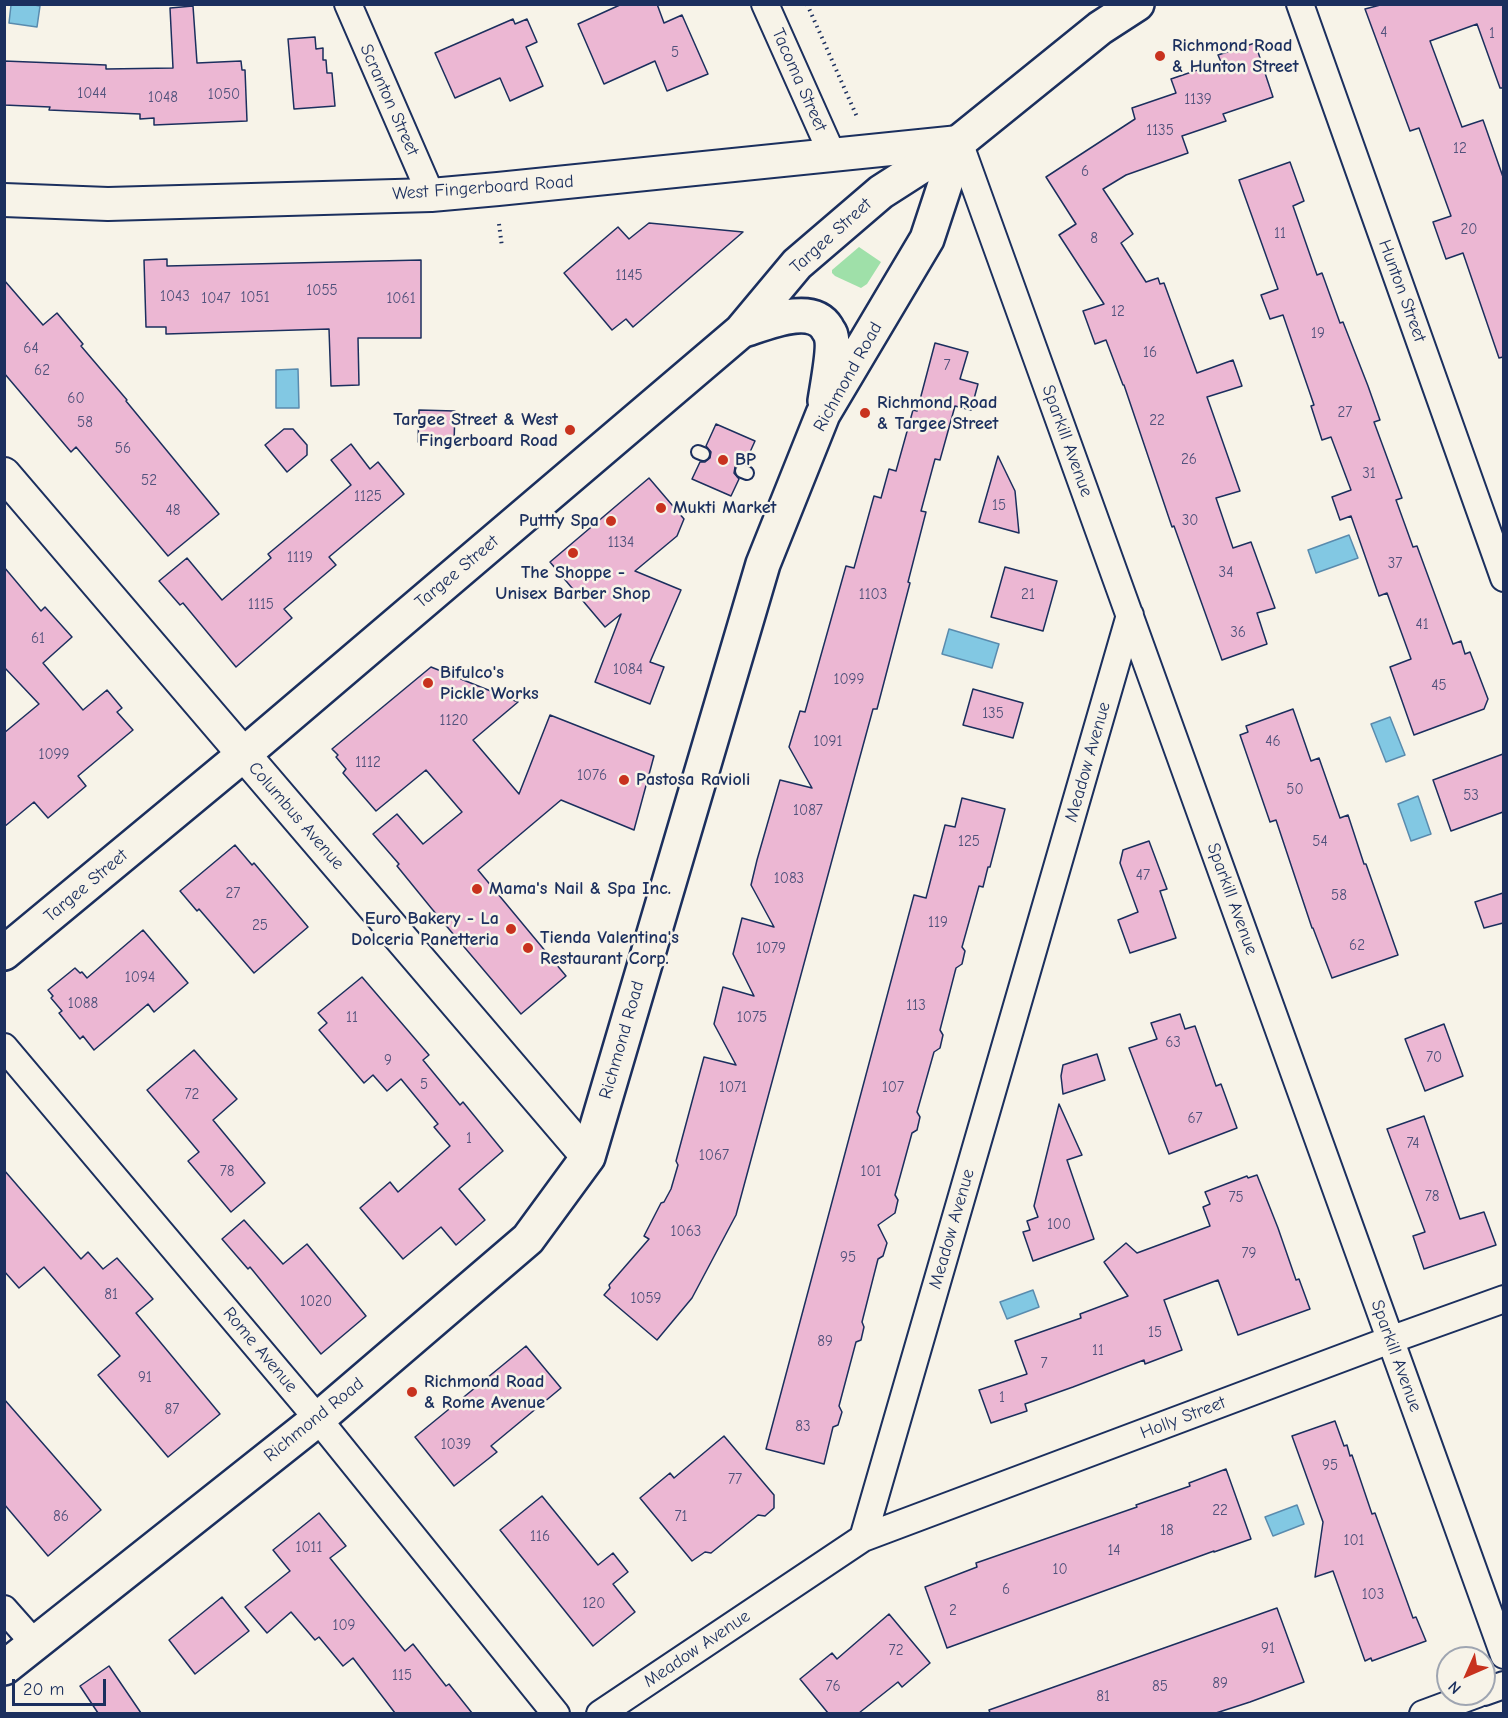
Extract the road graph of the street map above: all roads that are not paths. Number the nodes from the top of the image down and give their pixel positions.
1 (348, 4) edge
2 (765, 4) edge
3 (1137, 4) edge
4 (1300, 4) edge
5 (959, 142) junction
6 (832, 154) junction
7 (431, 195) junction
8 (4, 200) edge
9 (741, 331) junction
10 (824, 414) junction
11 (4, 474) edge
12 (1503, 578) edge
13 (1130, 615) junction
14 (243, 755) junction
15 (4, 953) edge
16 (4, 1047) edge
17 (588, 1157) junction
18 (1503, 1299) edge
19 (1390, 1340) junction
20 (318, 1419) junction
21 (863, 1539) junction
22 (4, 1609) edge
23 (35, 1644) junction
24 (1503, 1655) edge
25 (4, 1668) edge
26 (1443, 1706) edge
27 (556, 1713) edge
28 (600, 1713) edge
29 (1423, 1713) edge

1 - 7 street, Scranton Street
2 - 6 street, Tacoma Street
3 - 5 main road
4 - 12 street, Hunton Street
5 - 6 street, West Fingerboard Road
5 - 9 main road, Targee Street
5 - 10 main road, Richmond Road
5 - 13 street, Sparkill Avenue
6 - 7 street, West Fingerboard Road
7 - 8 street, West Fingerboard Road
9 - 10 main road
9 - 14 main road, Targee Street
10 - 17 main road, Richmond Road
11 - 14 street, Columbus Avenue
13 - 19 street, Sparkill Avenue
13 - 21 street, Meadow Avenue
14 - 15 main road, Targee Street
14 - 17 street, Columbus Avenue
16 - 20 street, Rome Avenue
17 - 20 main road, Richmond Road
18 - 19 street, Holly Street
19 - 21 street, Holly Street
19 - 24 street, Sparkill Avenue
20 - 23 main road, Richmond Road
20 - 27 street, Rome Avenue
21 - 28 street, Meadow Avenue
22 - 23 street
23 - 25 main road, Richmond Road
26 - 29 street

